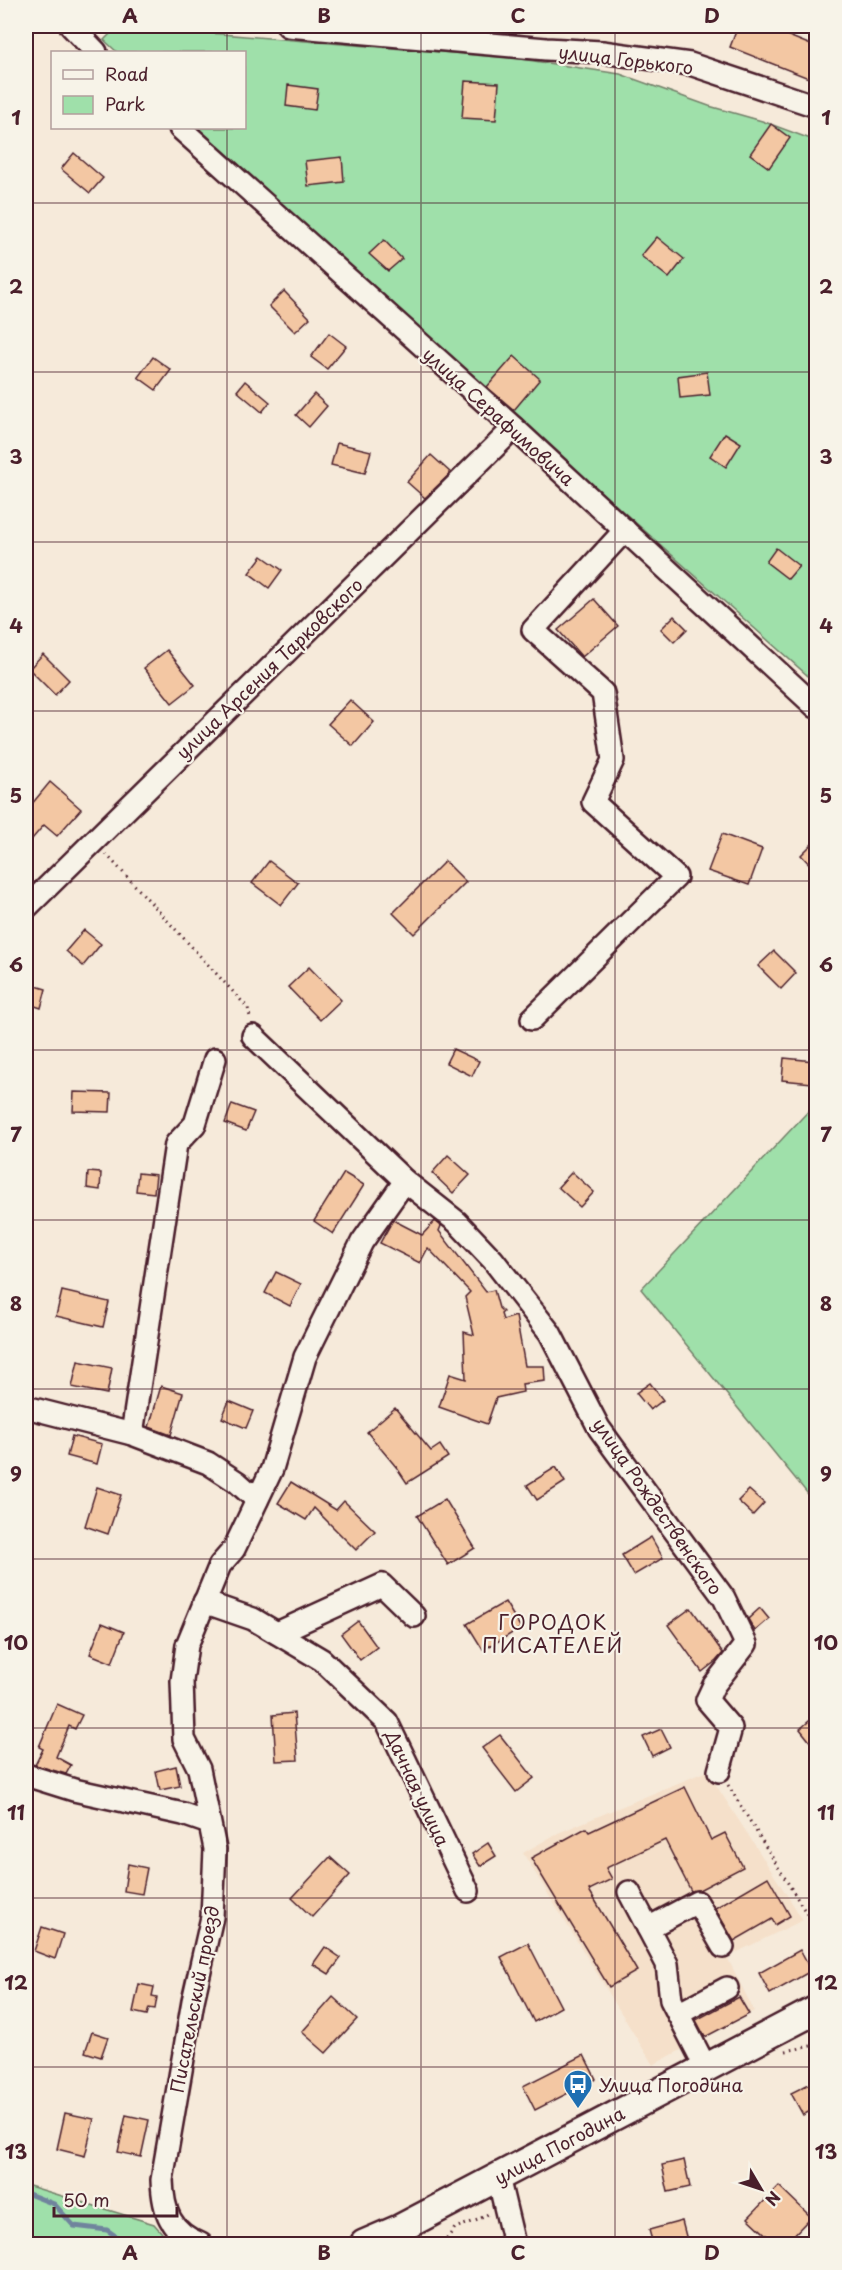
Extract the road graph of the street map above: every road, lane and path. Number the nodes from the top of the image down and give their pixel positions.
1 (71, 26) edge
2 (288, 26) edge
3 (95, 51) edge
4 (816, 105) edge
5 (181, 129) edge
6 (514, 428) junction
7 (625, 530) junction
8 (816, 707) edge
9 (93, 840) junction
10 (26, 908) edge
11 (532, 1019) dead end
12 (253, 1036) joint
13 (214, 1059) dead end
14 (405, 1181) junction
15 (26, 1407) edge
16 (132, 1434) junction
17 (257, 1500) junction
18 (204, 1602) junction
19 (414, 1616) dead end
20 (277, 1633) junction
21 (719, 1771) joint
22 (26, 1775) edge
23 (209, 1823) junction
24 (468, 1891) dead end
25 (629, 1892) dead end
26 (648, 1928) junction
27 (816, 1929) edge
28 (723, 1947) dead end
29 (727, 1988) dead end
30 (816, 2010) edge
31 (678, 2014) junction
32 (816, 2045) edge
33 (785, 2051) dead end
34 (706, 2068) junction
35 (501, 2190) junction
36 (201, 2244) edge
37 (364, 2244) edge
38 (443, 2244) edge
39 (514, 2244) edge

1 - 3 street
2 - 4 street, улица Горького
5 - 6 street, улица Серафимовича
6 - 7 street, улица Серафимовича
6 - 9 street, улица Арсения Тарковского
7 - 8 street, улица Серафимовича
7 - 11 street
9 - 10 street, улица Арсения Тарковского
9 - 12 path
12 - 14 street, улица Рождественского
13 - 16 street
14 - 17 street, Писательский проезд
14 - 21 street, улица Рождественского
15 - 16 street
16 - 17 street
17 - 18 street, Писательский проезд
18 - 20 street, Дачная улица
18 - 23 street, Писательский проезд
19 - 20 street
20 - 24 street, Дачная улица
21 - 27 path
22 - 23 street
23 - 36 street, Писательский проезд
25 - 26 street
26 - 28 street
26 - 31 street
29 - 31 street
30 - 34 main road, улица Погодина
31 - 34 street
32 - 33 path
34 - 35 main road, улица Погодина
35 - 37 main road, улица Погодина
35 - 38 path
35 - 39 street

